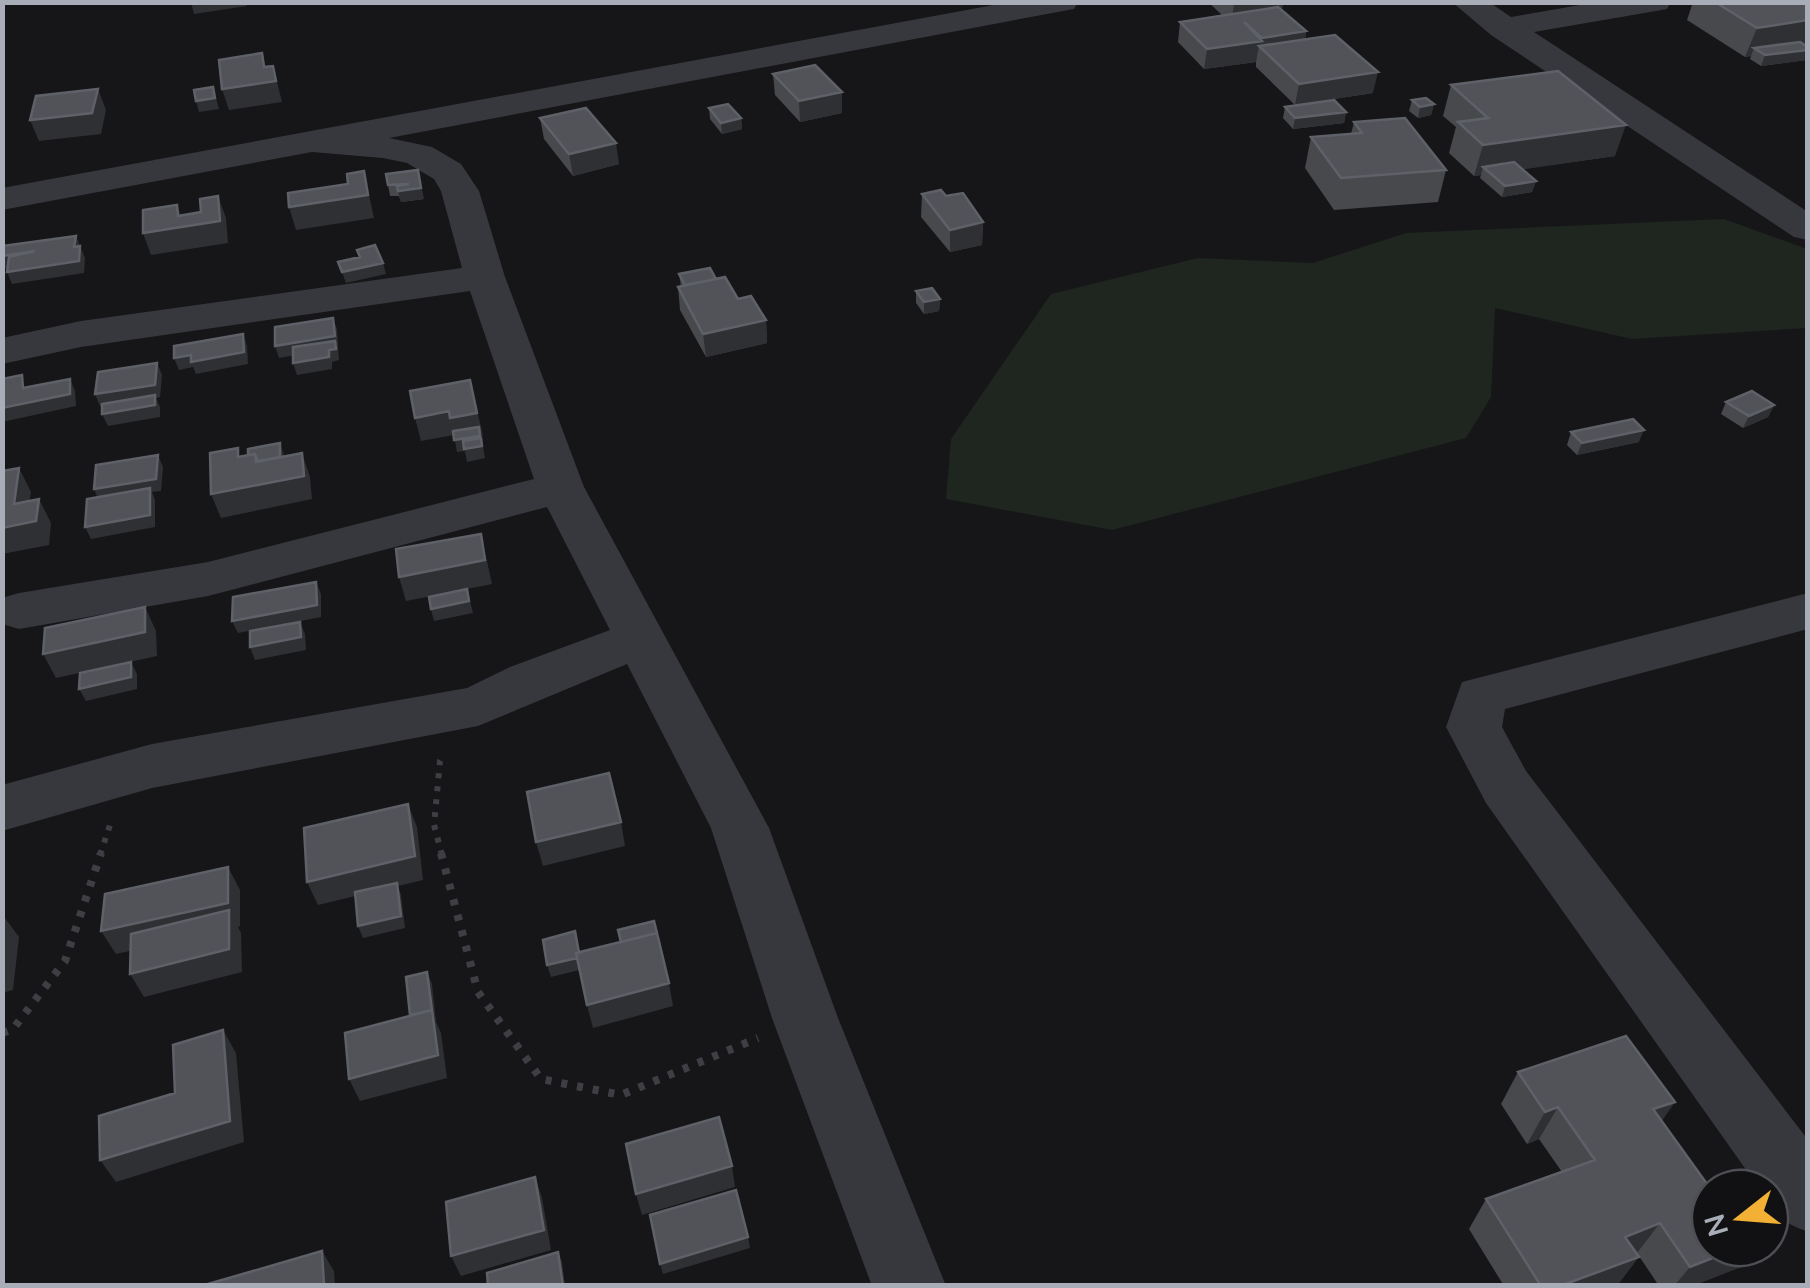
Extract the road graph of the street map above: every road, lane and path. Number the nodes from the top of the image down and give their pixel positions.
1 (1063, 2) edge
2 (1468, 2) edge
3 (1656, 2) edge
4 (1502, 28) junction
5 (314, 142) junction
6 (2, 199) edge
7 (1808, 230) edge
8 (485, 277) junction
9 (2, 351) edge
10 (560, 486) junction
11 (19, 610) dead end
12 (1808, 611) edge
13 (640, 640) junction
14 (478, 706) junction
15 (128, 772) junction
16 (2, 808) edge
17 (805, 1018) junction
18 (2, 1033) edge
19 (1808, 1198) edge
20 (909, 1286) edge

1 - 5 street
2 - 4 street
3 - 4 street
4 - 7 street
5 - 6 street
5 - 8 street
8 - 9 street
8 - 10 street
10 - 11 street
10 - 13 street
12 - 19 street
13 - 14 street
13 - 17 street
14 - 15 street
14 - 17 path
15 - 16 street
15 - 18 path
17 - 20 street

